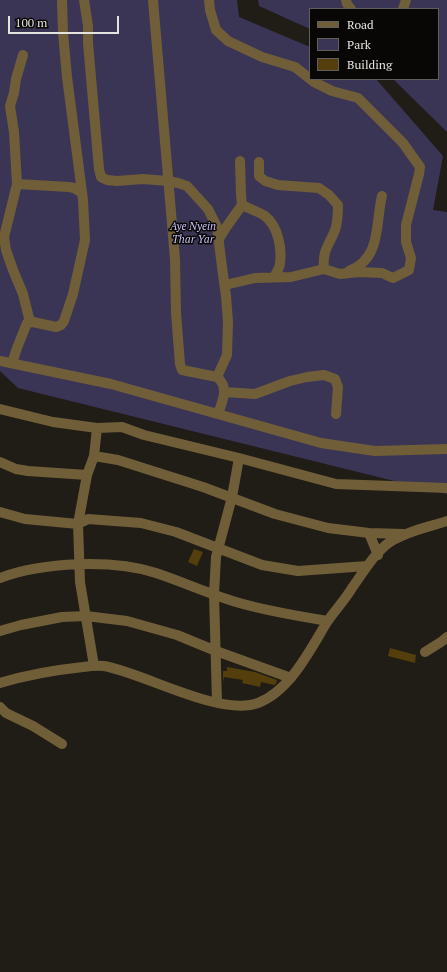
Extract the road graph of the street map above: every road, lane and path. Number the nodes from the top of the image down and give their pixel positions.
1 (62, 0) edge
2 (84, 0) edge
3 (153, 0) edge
4 (209, 0) edge
5 (23, 56) dead end
6 (309, 78) edge
7 (311, 80) edge
8 (240, 161) dead end
9 (259, 162) dead end
10 (168, 181) junction
11 (17, 184) junction
12 (82, 193) junction
13 (382, 196) dead end
14 (242, 205) junction
15 (219, 239) junction
16 (324, 269) junction
17 (340, 274) junction
18 (274, 277) junction
19 (225, 285) junction
20 (30, 322) junction
21 (0, 360) edge
22 (12, 363) junction
23 (217, 377) junction
24 (224, 392) junction
25 (0, 408) edge
26 (218, 414) junction
27 (336, 414) dead end
28 (97, 428) junction
29 (447, 449) edge
30 (94, 456) junction
31 (239, 458) junction
32 (0, 462) edge
33 (87, 475) junction
34 (447, 488) edge
35 (232, 497) junction
36 (0, 512) edge
37 (447, 520) edge
38 (78, 524) junction
39 (369, 533) junction
40 (405, 534) junction
41 (218, 548) junction
42 (378, 555) junction
43 (79, 565) junction
44 (367, 566) junction
45 (0, 569) edge
46 (14, 572) junction
47 (0, 578) edge
48 (214, 594) junction
49 (86, 616) junction
50 (328, 621) junction
51 (0, 631) edge
52 (447, 637) edge
53 (216, 651) junction
54 (425, 652) dead end
55 (94, 666) junction
56 (291, 678) junction
57 (0, 684) edge
58 (217, 702) junction
59 (0, 707) edge
60 (62, 744) dead end

1 - 12 street
2 - 10 street
3 - 10 street
4 - 6 street
5 - 11 street
7 - 17 street
8 - 14 street
9 - 16 street
10 - 15 street
10 - 23 street
11 - 12 street
11 - 20 street
12 - 20 street
13 - 17 street
14 - 15 street
14 - 18 street
15 - 19 street
16 - 17 street
16 - 18 street
18 - 19 street
19 - 23 street
20 - 22 street
21 - 22 street
22 - 26 street
23 - 24 street
24 - 26 street
24 - 27 street
25 - 28 street
26 - 29 street
28 - 30 street
28 - 31 street
30 - 33 street
30 - 35 street
31 - 34 street
31 - 35 street
32 - 33 street
33 - 38 street
35 - 39 street
35 - 41 street
36 - 38 street
37 - 40 street
38 - 41 street
38 - 43 street
39 - 40 street
39 - 42 street
40 - 42 street
41 - 44 street
41 - 48 street
42 - 44 street
43 - 46 street
43 - 48 street
43 - 49 street
44 - 50 street
45 - 46 street
46 - 47 street
48 - 50 street
48 - 53 street
49 - 51 street
49 - 53 street
49 - 55 street
50 - 56 street
52 - 54 street
53 - 56 street
53 - 58 street
55 - 57 street
55 - 58 street
56 - 58 street
59 - 60 street

